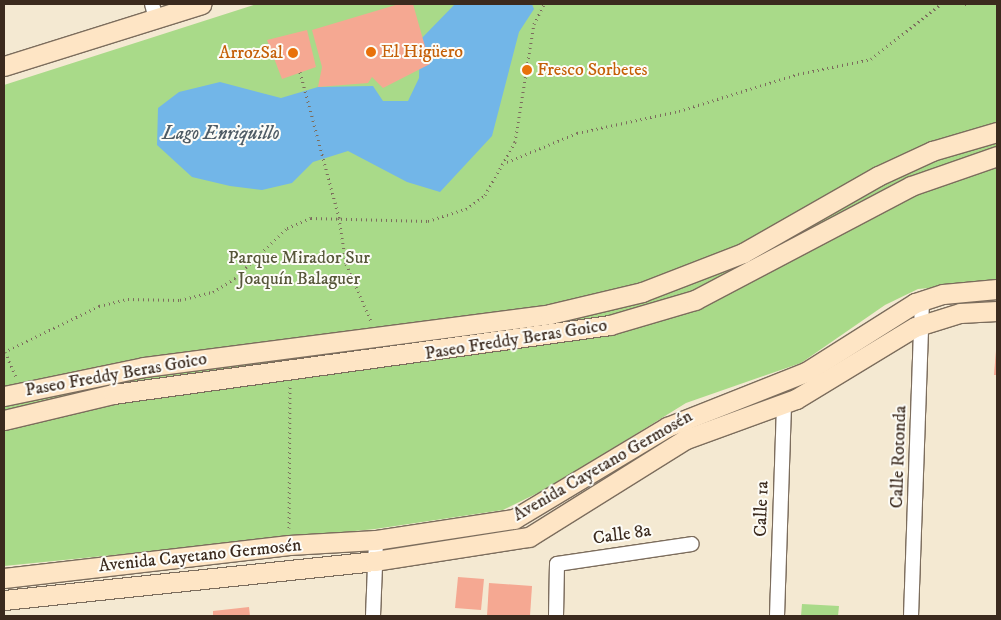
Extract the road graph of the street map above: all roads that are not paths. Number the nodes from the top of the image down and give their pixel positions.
1 (202, 4) edge
2 (154, 11) edge
3 (4, 66) edge
4 (997, 132) edge
5 (997, 156) edge
6 (997, 289) edge
7 (922, 300) junction
8 (997, 311) edge
9 (923, 324) junction
10 (4, 396) edge
11 (784, 404) junction
12 (4, 420) edge
13 (376, 540) junction
14 (692, 544) dead end
15 (375, 561) junction
16 (4, 578) edge
17 (4, 600) edge
18 (373, 616) edge
19 (556, 616) edge
20 (777, 616) edge
21 (911, 616) edge

1 - 2 street
2 - 3 street
4 - 10 street, Paseo Freddy Beras Goico
5 - 12 street, Paseo Freddy Beras Goico
6 - 7 street, Avenida Cayetano Germosén
7 - 9 street, Calle Rotonda
7 - 13 street, Avenida Cayetano Germosén
8 - 9 street, Avenida Cayetano Germosén
9 - 11 street, Avenida Cayetano Germosén
9 - 21 street, Calle Rotonda
11 - 15 street, Avenida Cayetano Germosén
11 - 20 street, Calle 1a
13 - 15 street
13 - 16 street, Avenida Cayetano Germosén
14 - 19 street, Calle 8a
15 - 17 street, Avenida Cayetano Germosén
15 - 18 street

